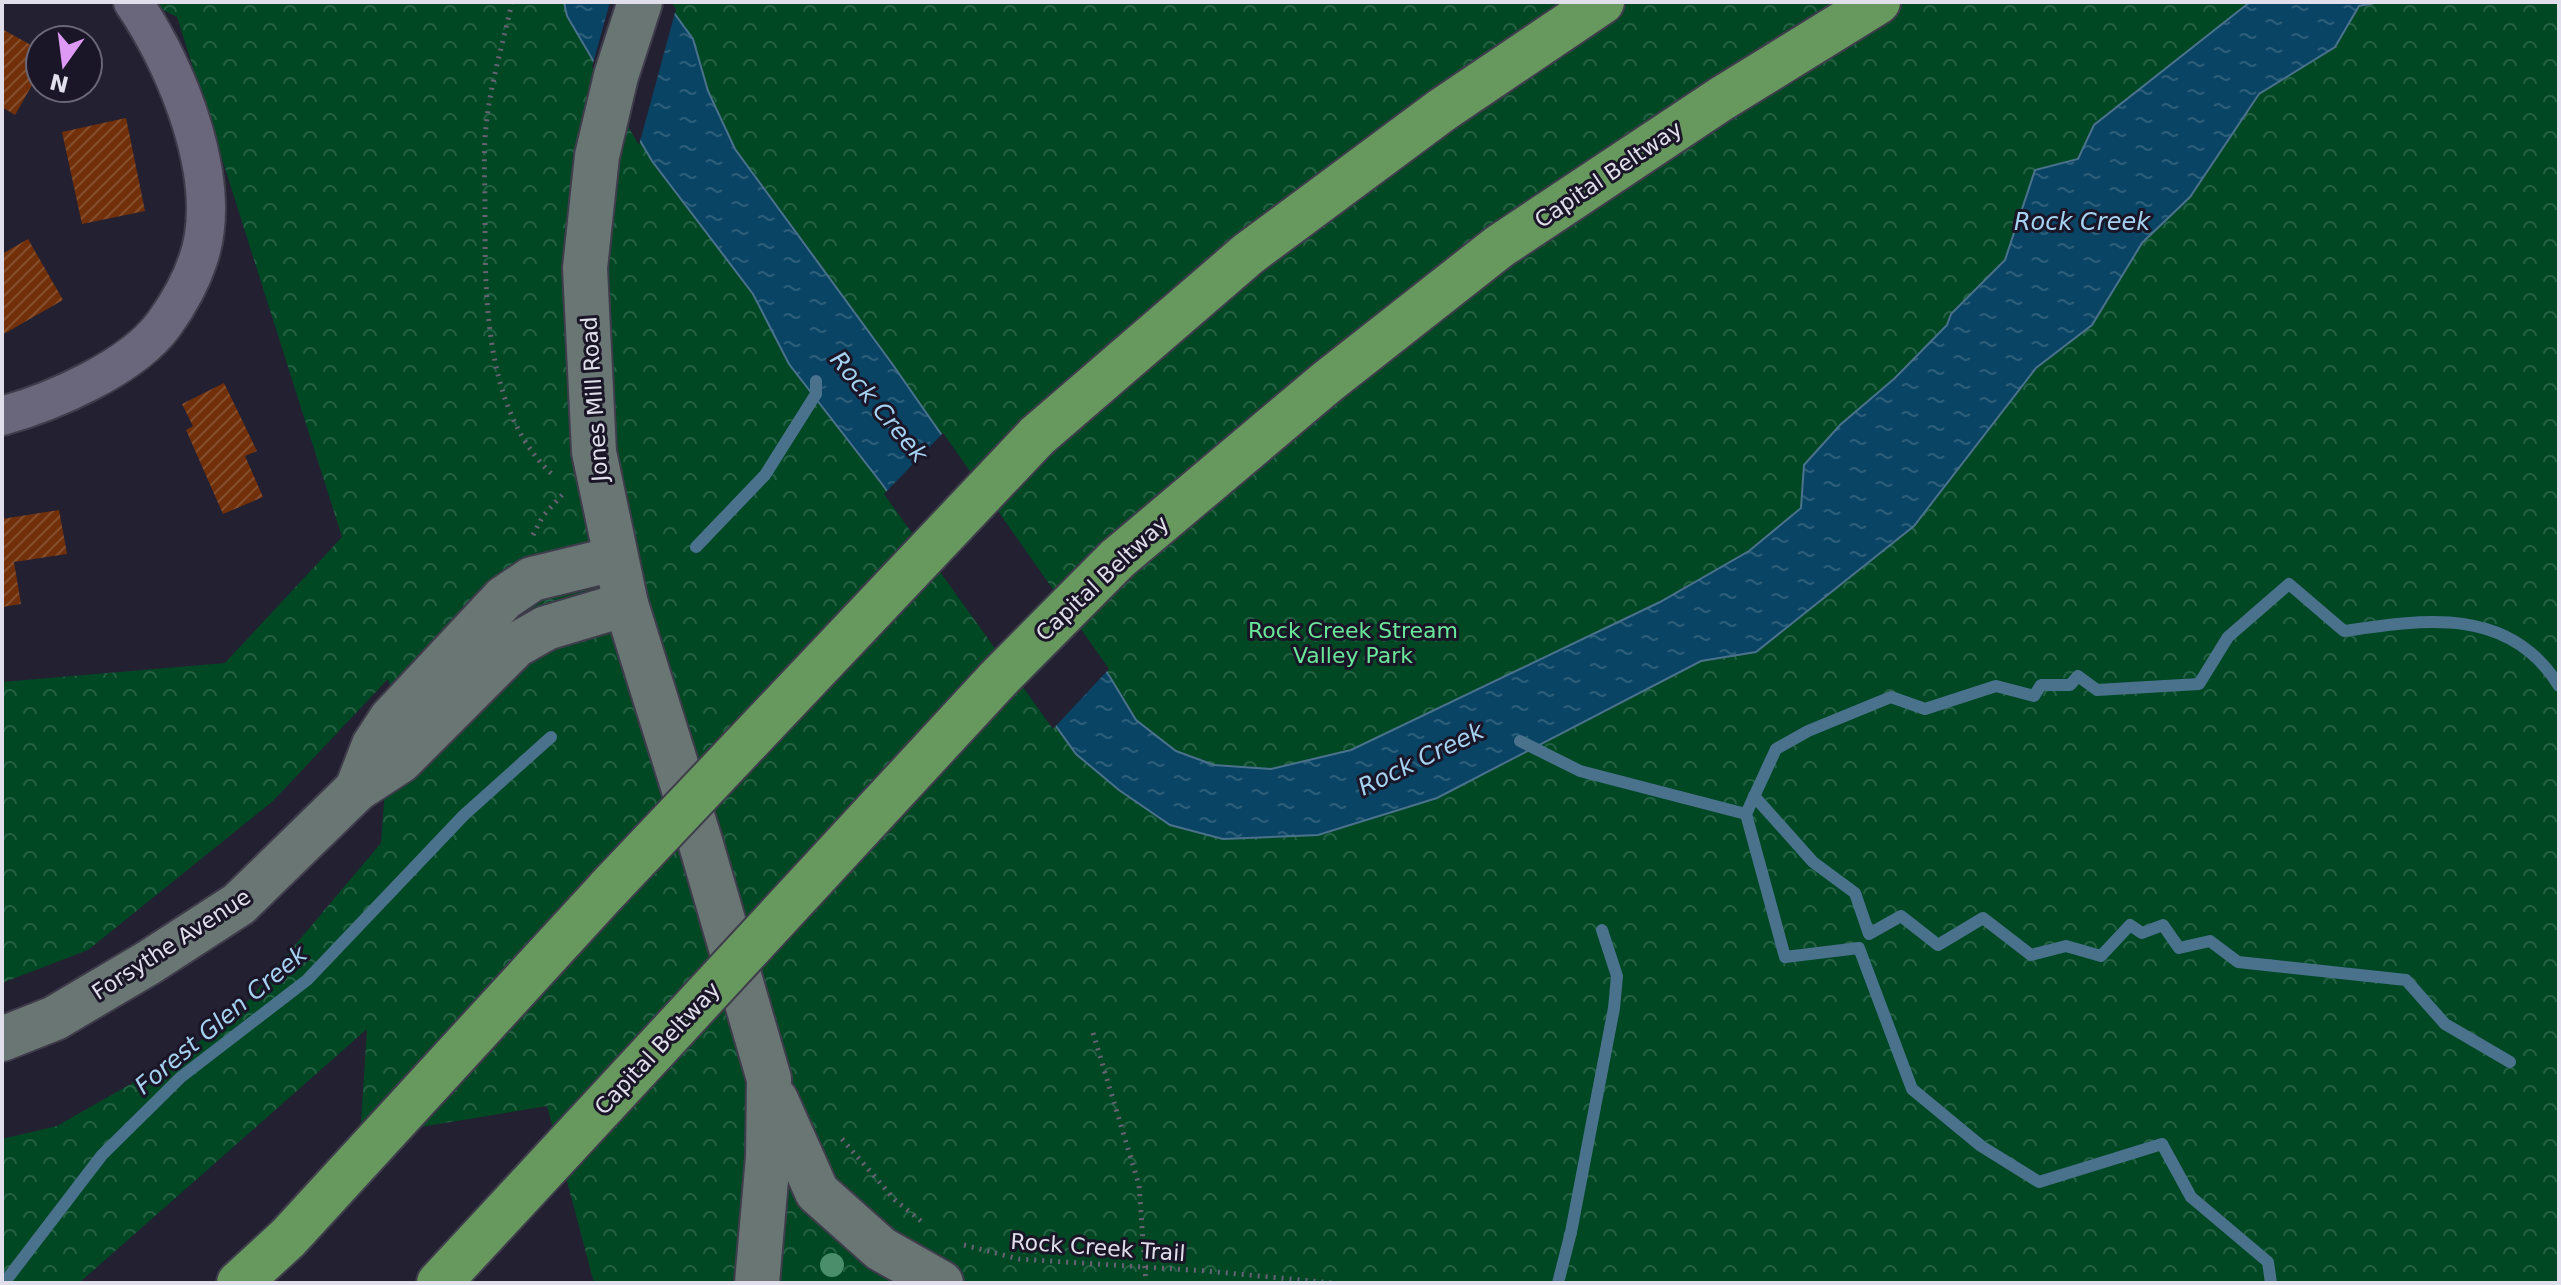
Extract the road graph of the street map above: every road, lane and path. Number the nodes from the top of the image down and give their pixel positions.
1 (133, 2) edge
2 (512, 2) edge
3 (640, 2) edge
4 (1602, 2) edge
5 (1878, 2) edge
6 (2, 416) edge
7 (558, 479) dead end
8 (614, 559) junction
9 (626, 604) junction
10 (357, 789) junction
11 (1093, 1033) dead end
12 (2, 1039) edge
13 (769, 1079) junction
14 (850, 1150) dead end
15 (929, 1227) dead end
16 (951, 1241) dead end
17 (1146, 1267) junction
18 (239, 1283) edge
19 (439, 1283) edge
20 (757, 1283) edge
21 (941, 1283) edge
22 (1146, 1283) edge
23 (1333, 1283) edge

1 - 6 street
2 - 7 path
3 - 8 street, Jones Mill Road
4 - 18 highway, bridge
5 - 19 highway, Capital Beltway, bridge
8 - 9 street, Jones Mill Road
8 - 10 street, Forsythe Avenue
9 - 10 street, Forsythe Avenue
9 - 13 street, Jones Mill Road
10 - 12 street, Forsythe Avenue
11 - 17 path
13 - 20 street
13 - 21 street
14 - 15 path
16 - 17 path, Rock Creek Trail
17 - 22 path
17 - 23 path, Rock Creek Trail

